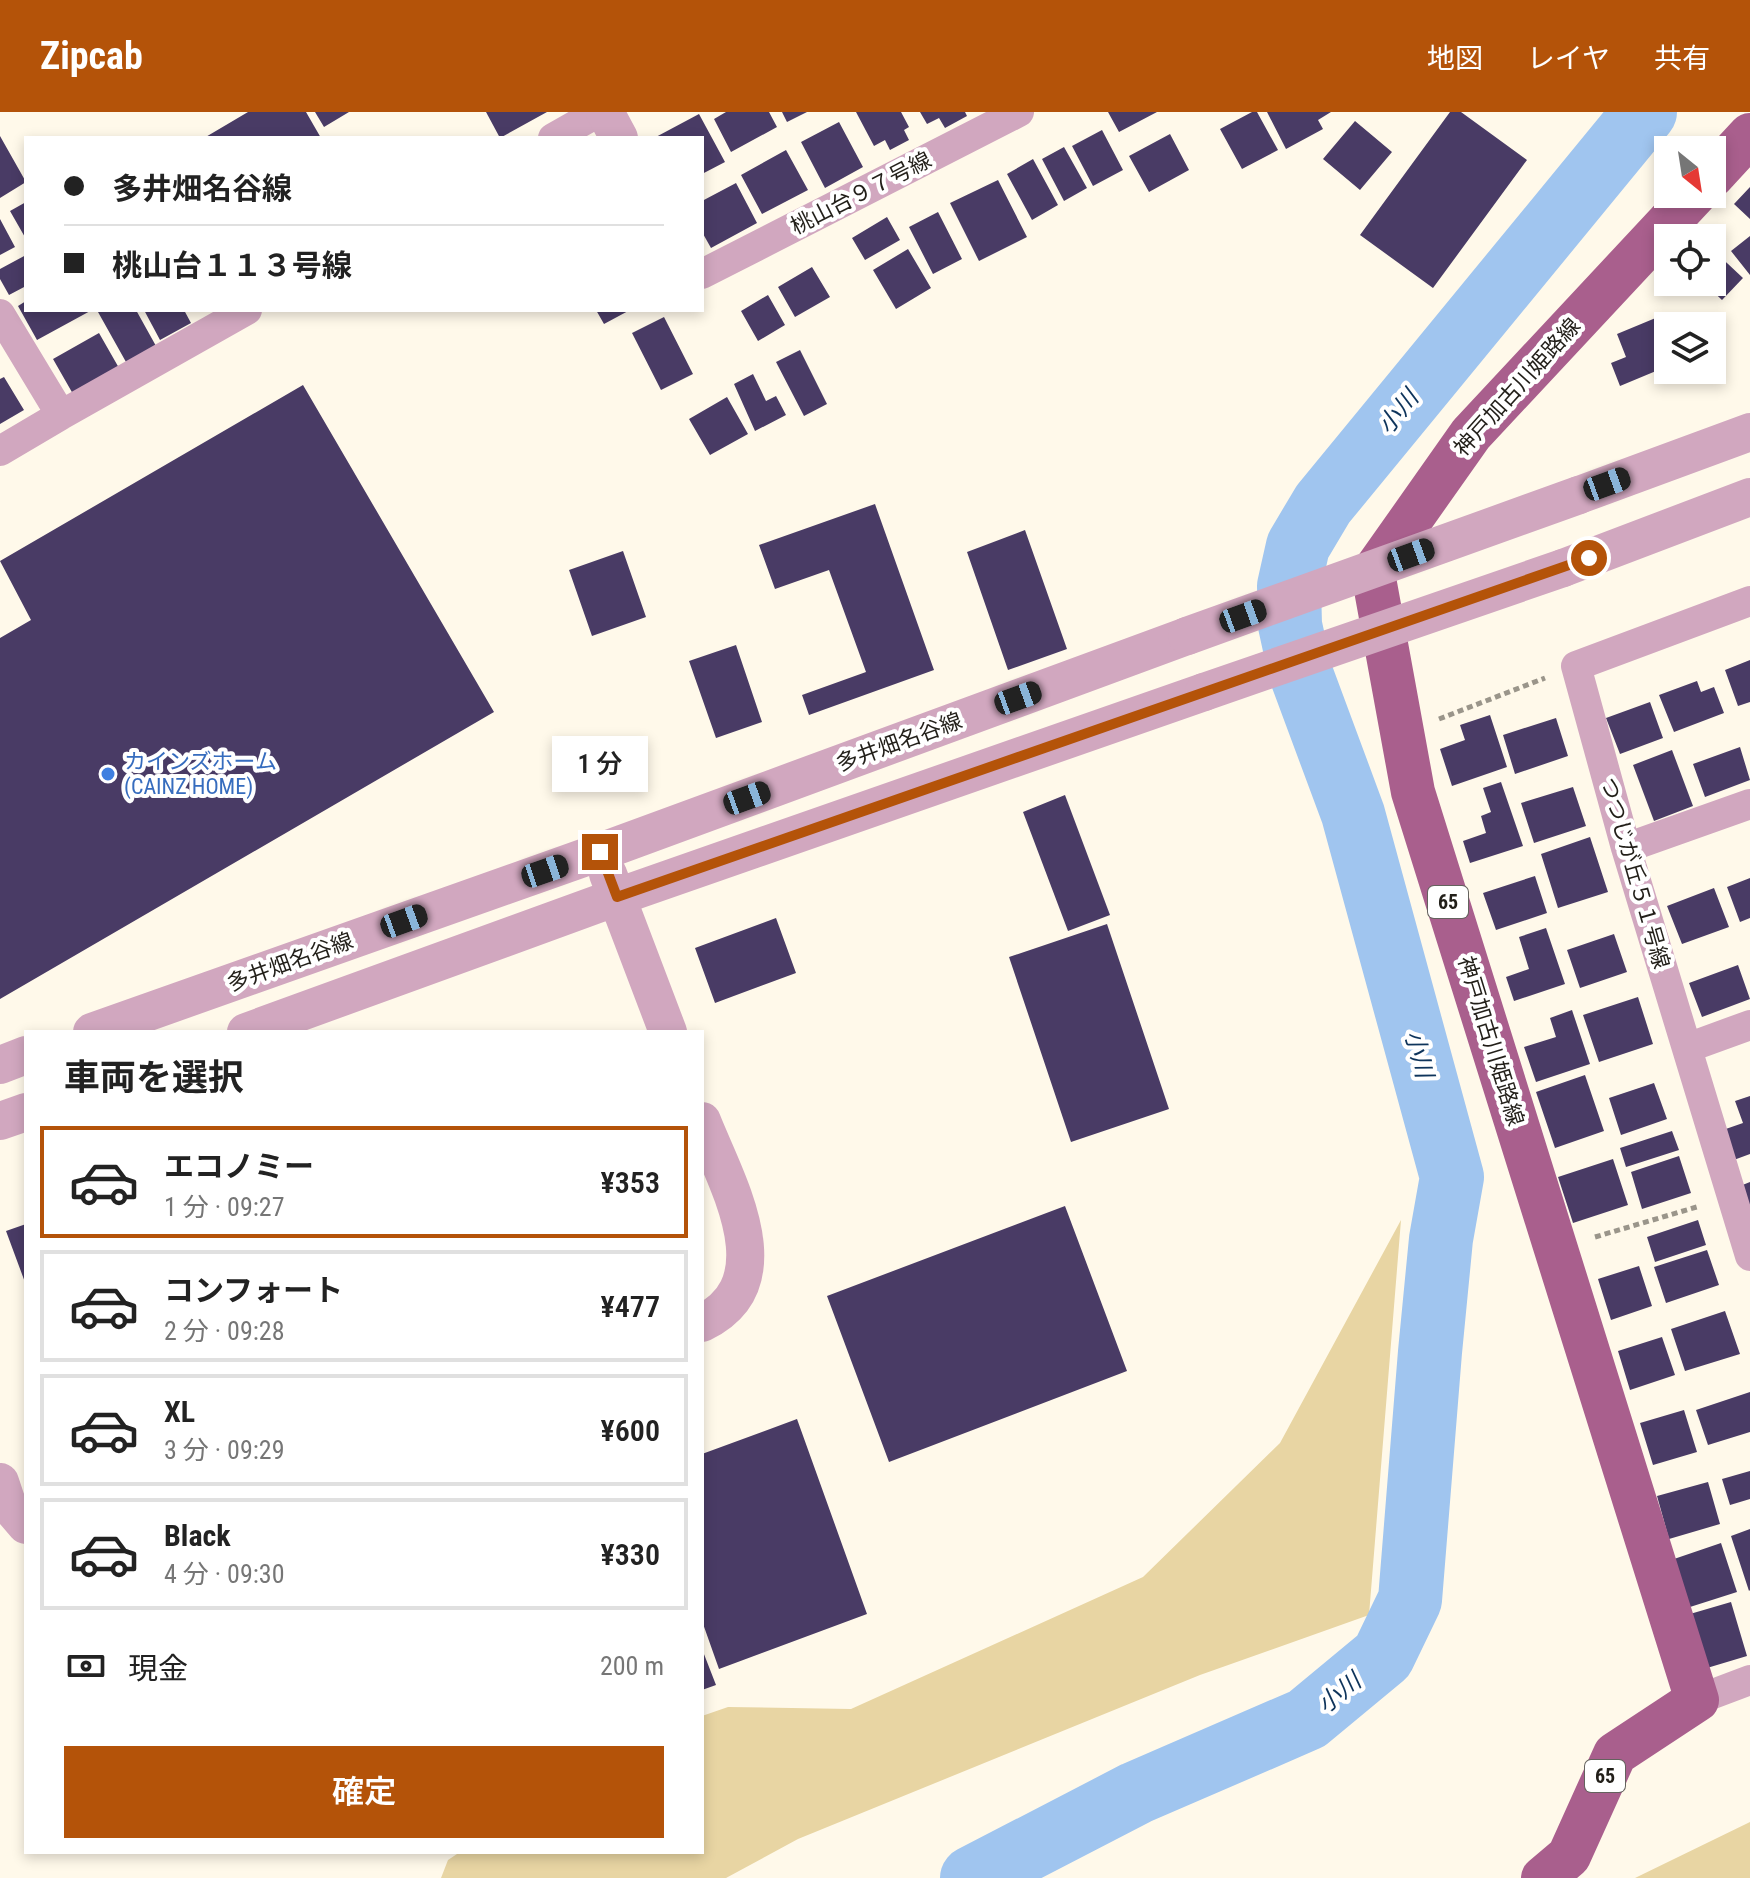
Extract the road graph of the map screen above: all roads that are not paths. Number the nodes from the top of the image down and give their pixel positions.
1 (602, 112) edge
2 (1019, 112) edge
3 (1750, 135) edge
4 (557, 136) edge
5 (618, 136) edge
6 (1726, 161) edge
7 (1682, 208) edge
8 (704, 273) edge
9 (243, 312) edge
10 (0, 314) edge
11 (61, 415) junction
12 (1750, 432) edge
13 (0, 451) edge
14 (1750, 497) edge
15 (1750, 601) edge
16 (1750, 804) edge
17 (1626, 848) junction
18 (600, 852) junction
19 (617, 897) junction
20 (1750, 1025) edge
21 (98, 1030) edge
22 (251, 1030) edge
23 (667, 1030) edge
24 (1687, 1048) junction
25 (24, 1056) edge
26 (0, 1065) edge
27 (24, 1113) edge
28 (0, 1121) edge
29 (704, 1126) edge
30 (1750, 1256) edge
31 (704, 1321) edge
32 (0, 1482) edge
33 (24, 1523) edge
34 (1750, 1680) edge
35 (1697, 1700) junction
36 (1543, 1878) edge

1 - 4 street
1 - 5 street
2 - 8 street, 桃山台９７号線
3 - 6 main road
7 - 35 main road, 神戸加古川姫路線 / 65
9 - 11 street
10 - 11 street
11 - 13 street
12 - 18 street, 多井畑名谷線, bridge
14 - 19 street, bridge
15 - 17 street, つつじが丘５１号線
16 - 17 street
17 - 24 street, つつじが丘５１号線
18 - 19 street
18 - 21 street, 多井畑名谷線
19 - 22 street
19 - 23 street
20 - 24 street
24 - 30 street, つつじが丘５１号線
25 - 26 street
27 - 28 street
29 - 31 street
32 - 33 street
34 - 35 street
35 - 36 main road, 65

